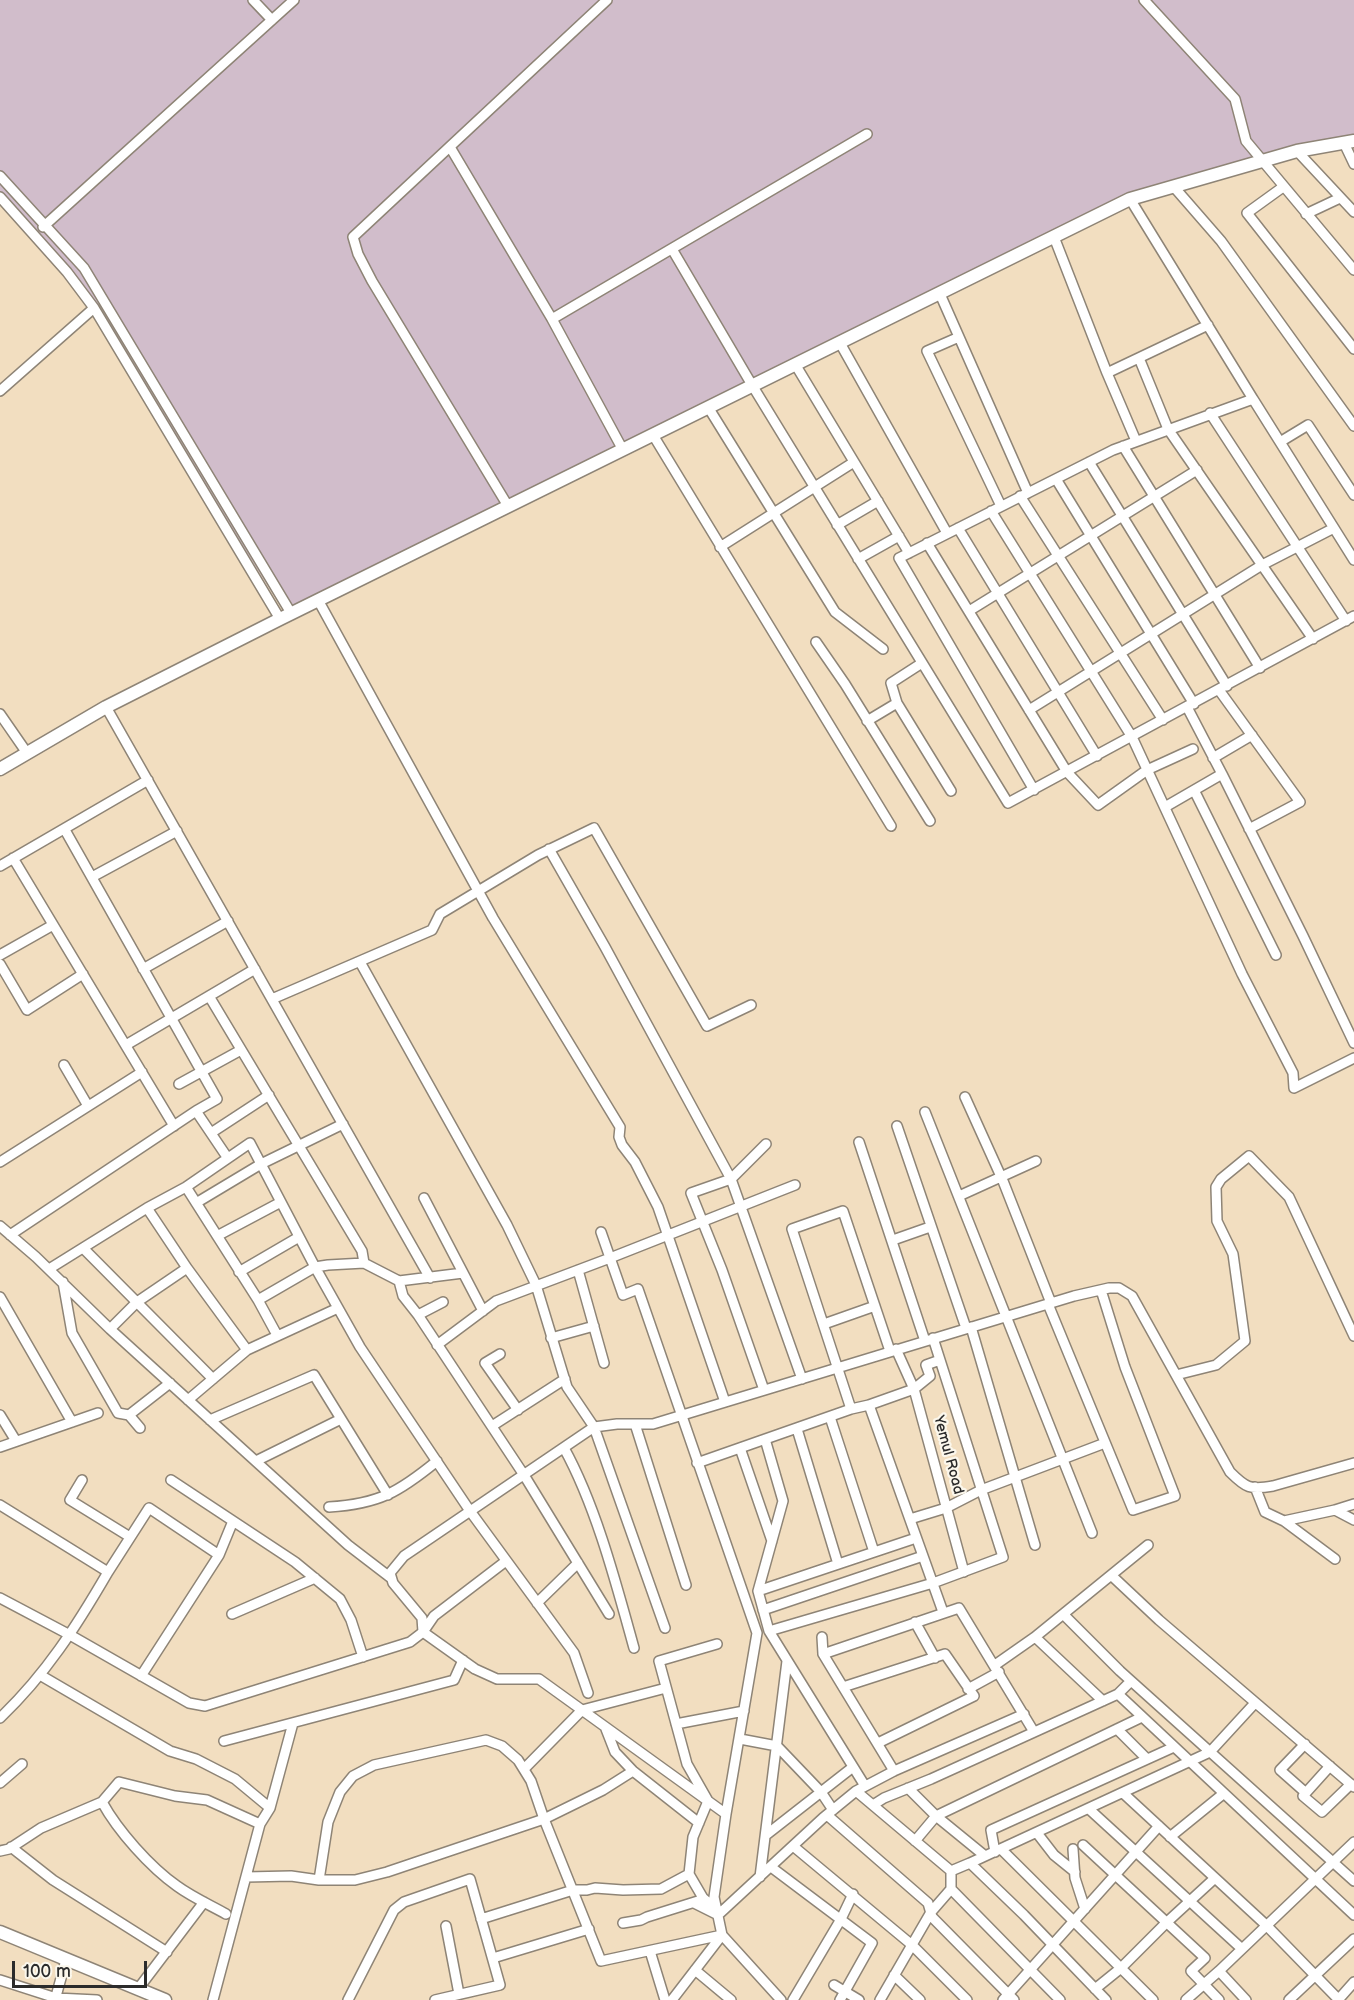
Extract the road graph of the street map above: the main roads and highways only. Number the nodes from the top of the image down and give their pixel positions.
1 (1349, 142) edge
2 (0, 769) edge
3 (0, 1932) edge
4 (165, 2000) edge

1 - 2 main road
3 - 4 main road

